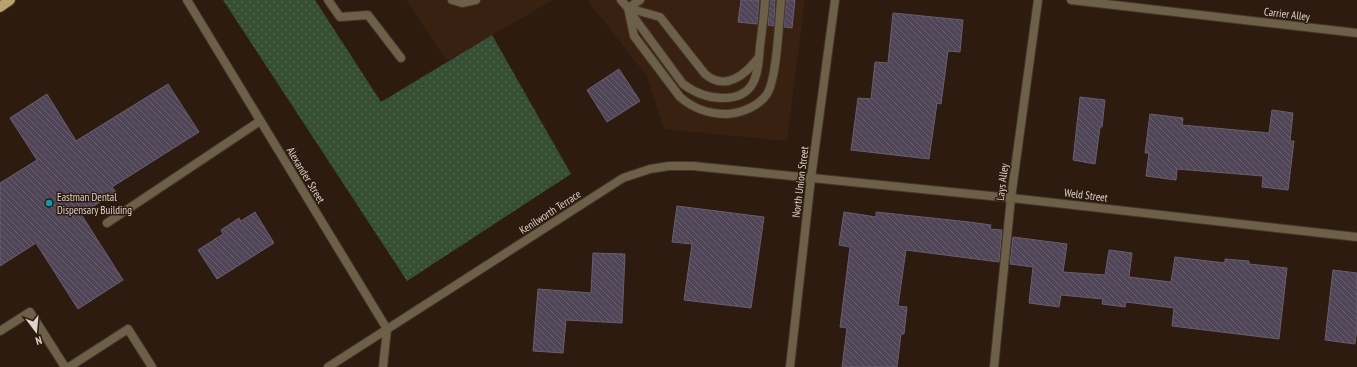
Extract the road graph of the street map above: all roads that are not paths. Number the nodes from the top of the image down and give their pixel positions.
1 (10, 0) edge
2 (187, 0) edge
3 (328, 0) edge
4 (452, 0) edge
5 (476, 0) edge
6 (622, 0) edge
7 (640, 0) edge
8 (765, 0) edge
9 (781, 0) edge
10 (835, 0) edge
11 (1038, 0) edge
12 (1071, 0) edge
13 (0, 7) edge
14 (628, 8) junction
15 (1357, 33) edge
16 (760, 57) junction
17 (401, 58) dead end
18 (260, 121) junction
19 (811, 178) junction
20 (1011, 198) junction
21 (107, 223) dead end
22 (1357, 237) edge
23 (387, 329) junction
24 (0, 331) edge
25 (65, 367) edge
26 (69, 367) edge
27 (152, 367) edge
28 (328, 367) edge
29 (383, 367) edge
30 (790, 367) edge
31 (994, 367) edge

1 - 13 main road
2 - 18 street, Alexander Street
3 - 17 street
4 - 5 street
6 - 14 street
7 - 14 street
8 - 16 street
9 - 14 street
10 - 19 street, North Union Street
11 - 20 street, Lays Alley
12 - 15 street, Carrier Alley
14 - 16 street
14 - 16 street
18 - 21 street
18 - 23 street, Alexander Street
19 - 20 street, Weld Street
19 - 23 street, Kenilworth Terrace
19 - 30 street, North Union Street
20 - 22 street, Weld Street
20 - 31 street, Lays Alley
23 - 28 street, Kenilworth Terrace
23 - 29 street
24 - 25 street
26 - 27 street

